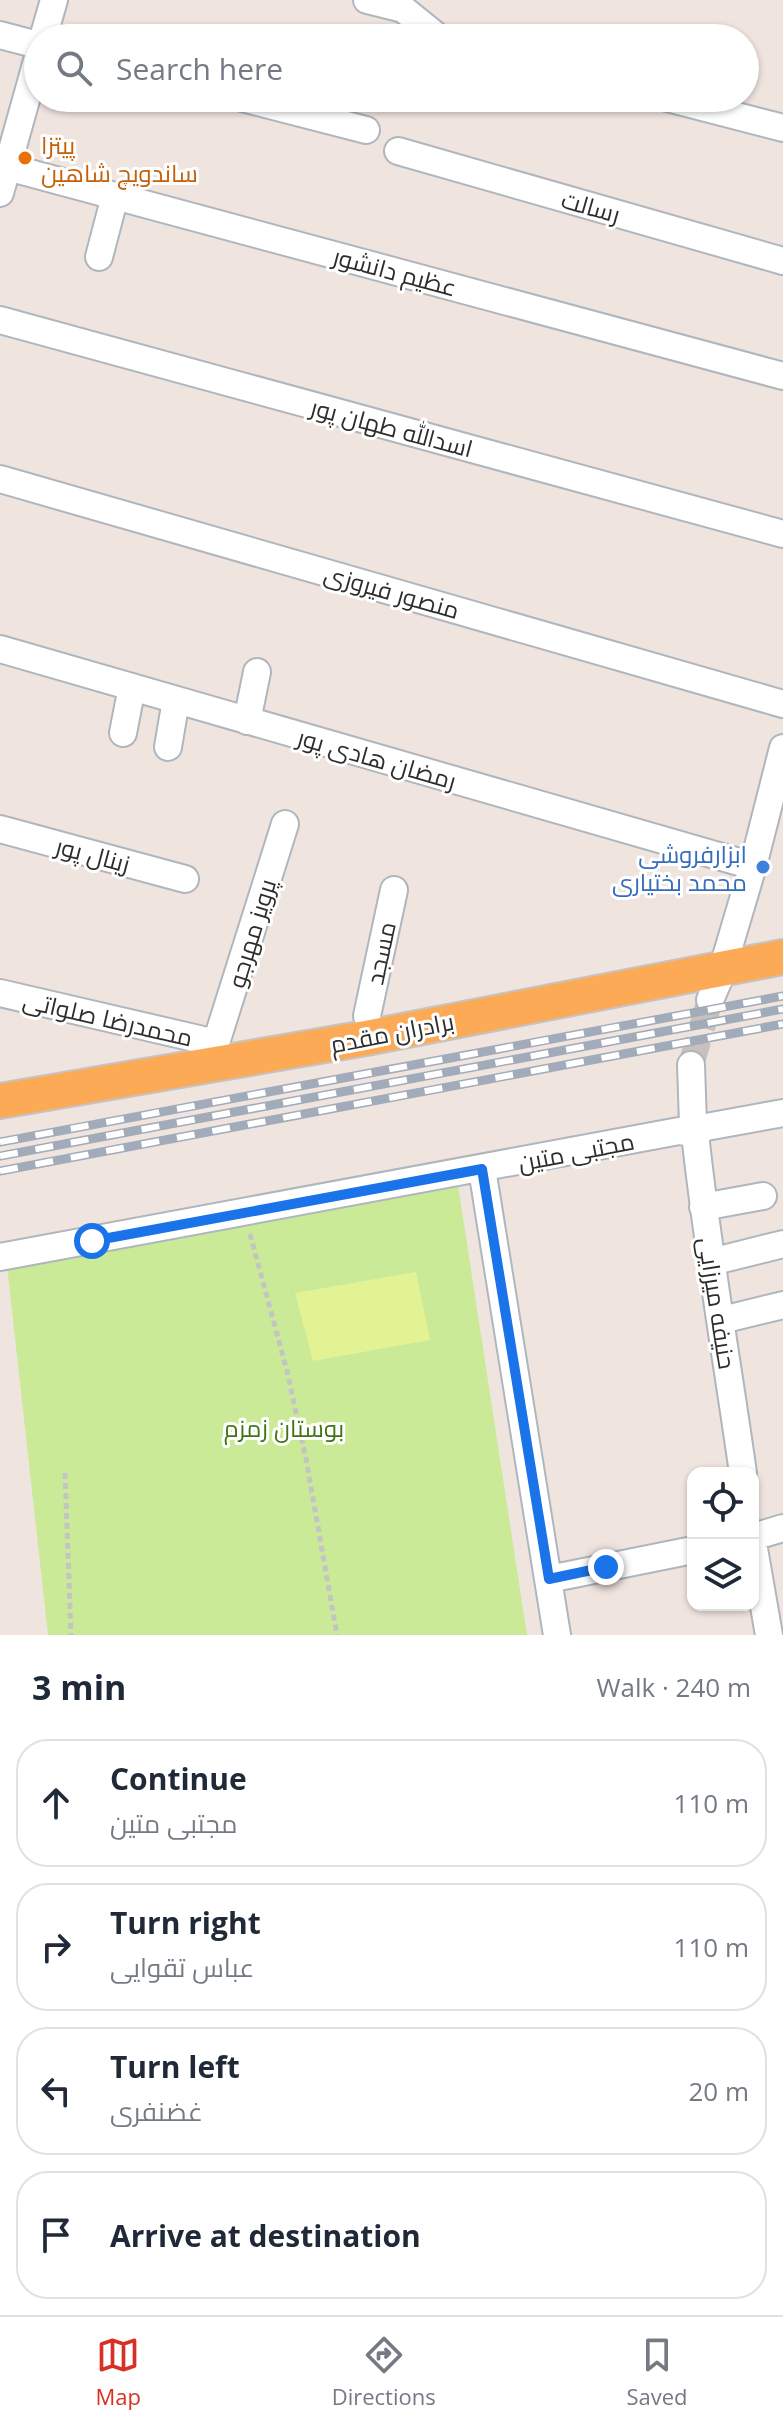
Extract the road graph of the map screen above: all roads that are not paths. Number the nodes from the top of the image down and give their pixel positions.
1 (54, 0) edge
2 (367, 0) edge
3 (47, 24) edge
4 (422, 24) edge
5 (0, 35) edge
6 (24, 41) edge
7 (24, 102) edge
8 (296, 112) edge
9 (721, 112) edge
10 (783, 128) edge
11 (366, 130) dead end
12 (398, 151) dead end
13 (4, 166) edge
14 (0, 193) edge
15 (115, 196) junction
16 (99, 257) dead end
17 (783, 261) edge
18 (0, 320) edge
19 (783, 376) edge
20 (0, 479) edge
21 (783, 534) edge
22 (0, 649) edge
23 (257, 672) dead end
24 (132, 687) junction
25 (176, 700) junction
26 (783, 704) edge
27 (247, 721) junction
28 (123, 733) dead end
29 (168, 747) dead end
30 (783, 752) edge
31 (285, 824) dead end
32 (0, 829) edge
33 (753, 866) junction
34 (185, 879) dead end
35 (394, 890) dead end
36 (783, 938) edge
37 (783, 957) edge
38 (726, 958) junction
39 (0, 993) edge
40 (710, 1000) tunnel mouth
41 (367, 1016) junction
42 (216, 1043) junction
43 (691, 1065) tunnel mouth
44 (0, 1081) edge
45 (0, 1101) edge
46 (783, 1113) edge
47 (693, 1129) junction
48 (482, 1169) junction
49 (763, 1196) dead end
50 (703, 1207) junction
51 (783, 1244) edge
52 (0, 1257) edge
53 (711, 1262) junction
54 (783, 1305) edge
55 (722, 1320) junction
56 (742, 1467) edge
57 (783, 1528) edge
58 (759, 1535) edge
59 (687, 1551) edge
60 (759, 1578) edge
61 (549, 1579) junction
62 (557, 1635) edge
63 (769, 1635) edge

1 - 3 street
2 - 4 street
5 - 6 street
7 - 13 street
8 - 11 street
9 - 10 street
12 - 17 street, رسالت
13 - 14 street
13 - 15 street, عظیم دانشور
15 - 16 street
15 - 19 street, عظیم دانشور
18 - 21 street, اسدالله طهان پور
20 - 26 street, منصور فیروزی
22 - 24 street, رمضان هادی پور
23 - 27 street
24 - 25 street, رمضان هادی پور
24 - 28 street
25 - 27 street, رمضان هادی پور
25 - 29 street
27 - 33 street, رمضان هادی پور
30 - 33 street
31 - 42 street, پرویز مهرجو
32 - 34 street, زینال پور
33 - 38 street
35 - 41 street, مسجد
36 - 38 main road, برادران مقدم
37 - 38 main road, برادران مقدم
38 - 40 street
38 - 41 main road, برادران مقدم
38 - 45 main road, برادران مقدم
39 - 42 street, محمدرضا صلواتی
41 - 42 main road, برادران مقدم
42 - 44 main road, برادران مقدم
43 - 47 street, حنیفه میرزایی
46 - 47 street, مجتبی متین
47 - 48 street, مجتبی متین
47 - 50 street, حنیفه میرزایی
48 - 52 street, مجتبی متین
48 - 61 street
49 - 50 street
50 - 53 street, حنیفه میرزایی
51 - 53 street
53 - 55 street, حنیفه میرزایی
54 - 55 street
55 - 56 street, حنیفه میرزایی
57 - 58 street
59 - 61 street
60 - 63 street
61 - 62 street

